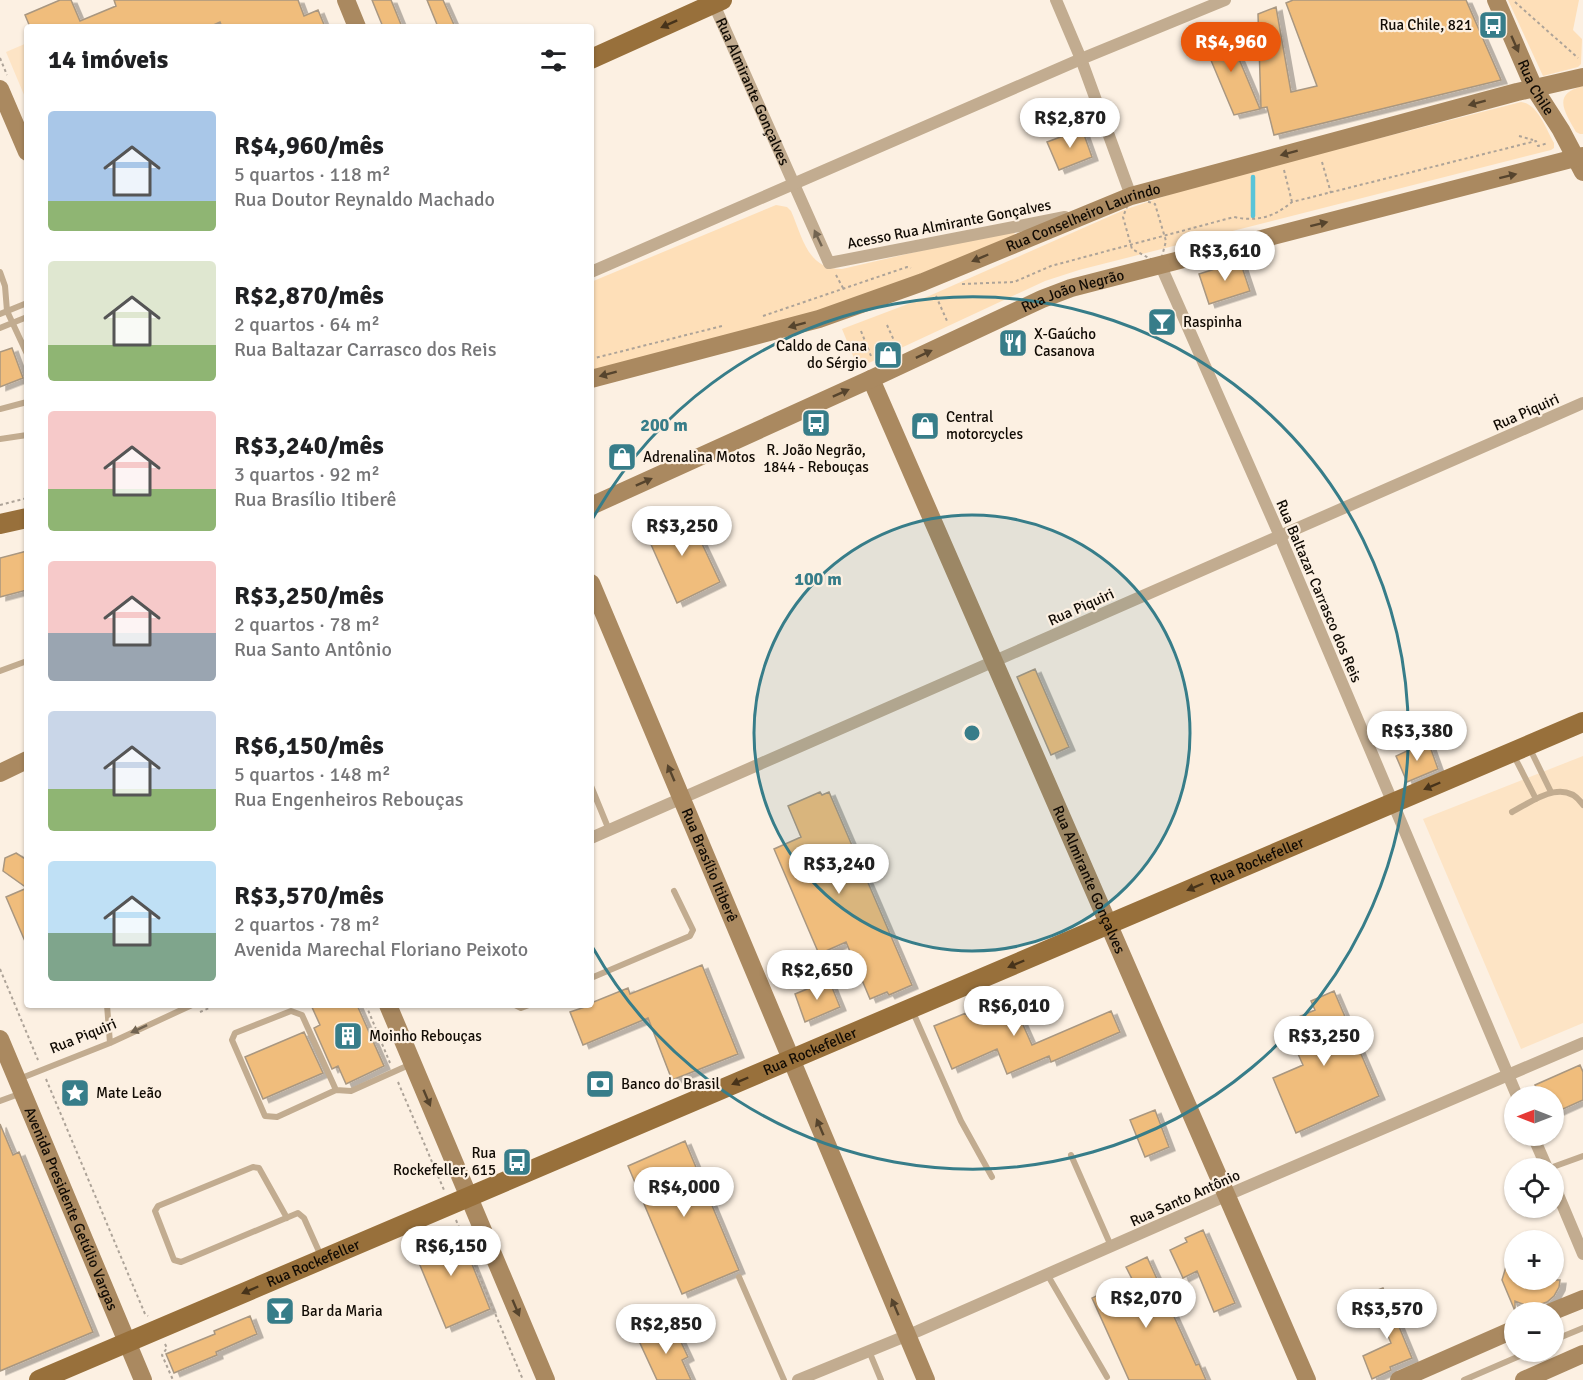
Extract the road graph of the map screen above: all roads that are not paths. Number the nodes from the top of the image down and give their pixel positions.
1 (346, 0) edge
2 (1056, 0) edge
3 (1225, 0) edge
4 (1496, 0) edge
5 (716, 1) edge
6 (356, 24) edge
7 (594, 58) edge
8 (1082, 59) junction
9 (1583, 77) edge
10 (1534, 88) junction
11 (0, 89) edge
12 (5, 115) edge
13 (24, 147) edge
14 (1581, 159) edge
15 (793, 185) junction
16 (1131, 196) junction
17 (1087, 213) junction
18 (1160, 264) junction
19 (594, 271) edge
20 (0, 272) edge
21 (24, 304) edge
22 (7, 311) junction
23 (0, 314) edge
24 (24, 318) edge
25 (13, 323) junction
26 (0, 328) edge
27 (24, 347) edge
28 (594, 378) edge
29 (871, 379) junction
30 (24, 403) edge
31 (1583, 403) edge
32 (0, 409) edge
33 (24, 435) edge
34 (0, 439) edge
35 (594, 505) edge
36 (24, 519) edge
37 (0, 524) edge
38 (1280, 536) junction
39 (594, 589) edge
40 (994, 661) junction
41 (24, 662) edge
42 (0, 671) edge
43 (1583, 722) edge
44 (1521, 749) junction
45 (24, 761) edge
46 (0, 772) edge
47 (1551, 792) junction
48 (594, 793) edge
49 (682, 798) junction
50 (1536, 799) junction
51 (1393, 803) junction
52 (1583, 805) edge
53 (1512, 812) dead end
54 (609, 830) junction
55 (594, 837) edge
56 (674, 891) dead end
57 (1108, 924) junction
58 (594, 977) edge
59 (107, 1008) edge
60 (186, 1008) edge
61 (389, 1008) edge
62 (911, 1008) junction
63 (0, 1039) edge
64 (110, 1043) junction
65 (1583, 1043) edge
66 (791, 1059) junction
67 (413, 1064) junction
68 (1508, 1076) junction
69 (20, 1086) junction
70 (1512, 1086) edge
71 (336, 1090) junction
72 (0, 1101) edge
73 (1071, 1155) dead end
74 (1583, 1156) edge
75 (1564, 1163) edge
76 (993, 1177) dead end
77 (469, 1196) junction
78 (1227, 1196) junction
79 (1564, 1209) edge
80 (287, 1218) junction
81 (1111, 1246) junction
82 (1583, 1254) edge
83 (323, 1259) junction
84 (1047, 1274) junction
85 (739, 1276) dead end
86 (1583, 1299) edge
87 (1564, 1307) edge
88 (1583, 1328) edge
89 (1504, 1334) edge
90 (907, 1335) junction
91 (1564, 1336) edge
92 (127, 1342) junction
93 (869, 1351) junction
94 (1583, 1354) edge
95 (1506, 1362) edge
96 (1107, 1377) dead end
97 (39, 1380) edge
98 (143, 1380) edge
99 (546, 1380) edge
100 (784, 1380) edge
101 (798, 1380) edge
102 (881, 1380) edge
103 (926, 1380) edge
104 (1307, 1380) edge
105 (1399, 1380) edge
106 (1464, 1380) edge
107 (1524, 1380) edge

1 - 6 main road
2 - 8 street
3 - 8 street
4 -> 10 main road, Rua Chile
5 -> 7 main road
5 - 15 street, Rua Almirante Gonçalves
8 - 15 street
8 - 16 street
9 - 10 main road, Rua Conselheiro Laurindo
10 - 14 main road, Rua Chile
10 -> 16 main road, Rua Conselheiro Laurindo
11 - 12 main road
12 - 13 main road
18 -> 14 main road, Rua João Negrão
17 -> 15 street, Acesso Rua Almirante Gonçalves
15 - 19 street
16 - 17 main road, Rua Conselheiro Laurindo
17 -> 28 main road, Rua Conselheiro Laurindo
29 -> 18 main road, Rua João Negrão
18 - 38 street, Rua Baltazar Carrasco dos Reis
20 - 22 lane
21 - 22 lane
22 - 23 lane
22 - 25 lane
24 - 25 lane
25 - 26 lane
25 - 27 lane
35 -> 29 main road, Rua João Negrão
29 - 40 main road, Rua Almirante Gonçalves
30 - 32 lane
31 - 38 street, Rua Piquiri
33 - 34 lane
36 - 37 main road
38 - 40 street, Rua Piquiri
38 - 51 street, Rua Baltazar Carrasco dos Reis
49 -> 39 main road, Rua Brasílio Itiberê
40 - 49 street, Rua Piquiri
40 - 57 main road, Rua Almirante Gonçalves
41 - 42 lane
43 - 44 main road, Rua Rockefeller
44 - 47 lane
44 - 50 lane
44 -> 51 main road, Rua Rockefeller
45 - 46 main road
47 - 50 lane
47 - 52 lane
48 - 54 lane
49 - 54 street, Rua Piquiri
49 - 66 main road, Rua Brasílio Itiberê
50 - 53 lane
51 -> 57 main road, Rua Rockefeller
51 - 68 street, Rua Baltazar Carrasco dos Reis
54 - 55 street, Rua Piquiri
56 - 58 lane
57 -> 62 main road, Rua Rockefeller
57 - 78 main road, Rua Almirante Gonçalves
59 - 64 lane
60 -> 64 lane, Rua Piquiri
61 - 67 main road
62 - 66 main road, Rua Rockefeller
62 - 76 lane
63 - 69 main road, Avenida Presidente Getúlio Vargas
64 - 69 lane, Rua Piquiri
65 - 68 street, Rua Santo Antônio
66 -> 77 main road, Rua Rockefeller
90 -> 66 main road, Rua Brasílio Itiberê
67 - 71 lane
67 -> 77 main road
68 - 70 street, Rua Baltazar Carrasco dos Reis
68 - 78 street, Rua Santo Antônio
69 - 72 lane, Rua Piquiri
69 - 92 main road, Avenida Presidente Getúlio Vargas
71 - 71 lane
73 - 81 lane
74 - 75 lane
77 - 83 main road, Rua Rockefeller
77 -> 99 main road
78 - 81 street, Rua Santo Antônio
78 - 104 main road, Rua Almirante Gonçalves
79 - 82 street
80 - 80 lane
80 - 83 lane
81 - 84 street, Rua Santo Antônio
83 -> 92 main road, Rua Rockefeller
84 - 90 street, Rua Santo Antônio
84 - 96 lane
85 - 100 lane
86 - 87 main road
88 - 91 lane
89 - 105 main road
90 - 93 street, Rua Santo Antônio
90 - 103 main road, Rua Brasílio Itiberê
92 - 97 main road, Rua Rockefeller
92 - 98 main road, Avenida Presidente Getúlio Vargas
93 - 101 street, Rua Santo Antônio
93 - 102 lane
94 - 107 main road
95 - 106 lane

